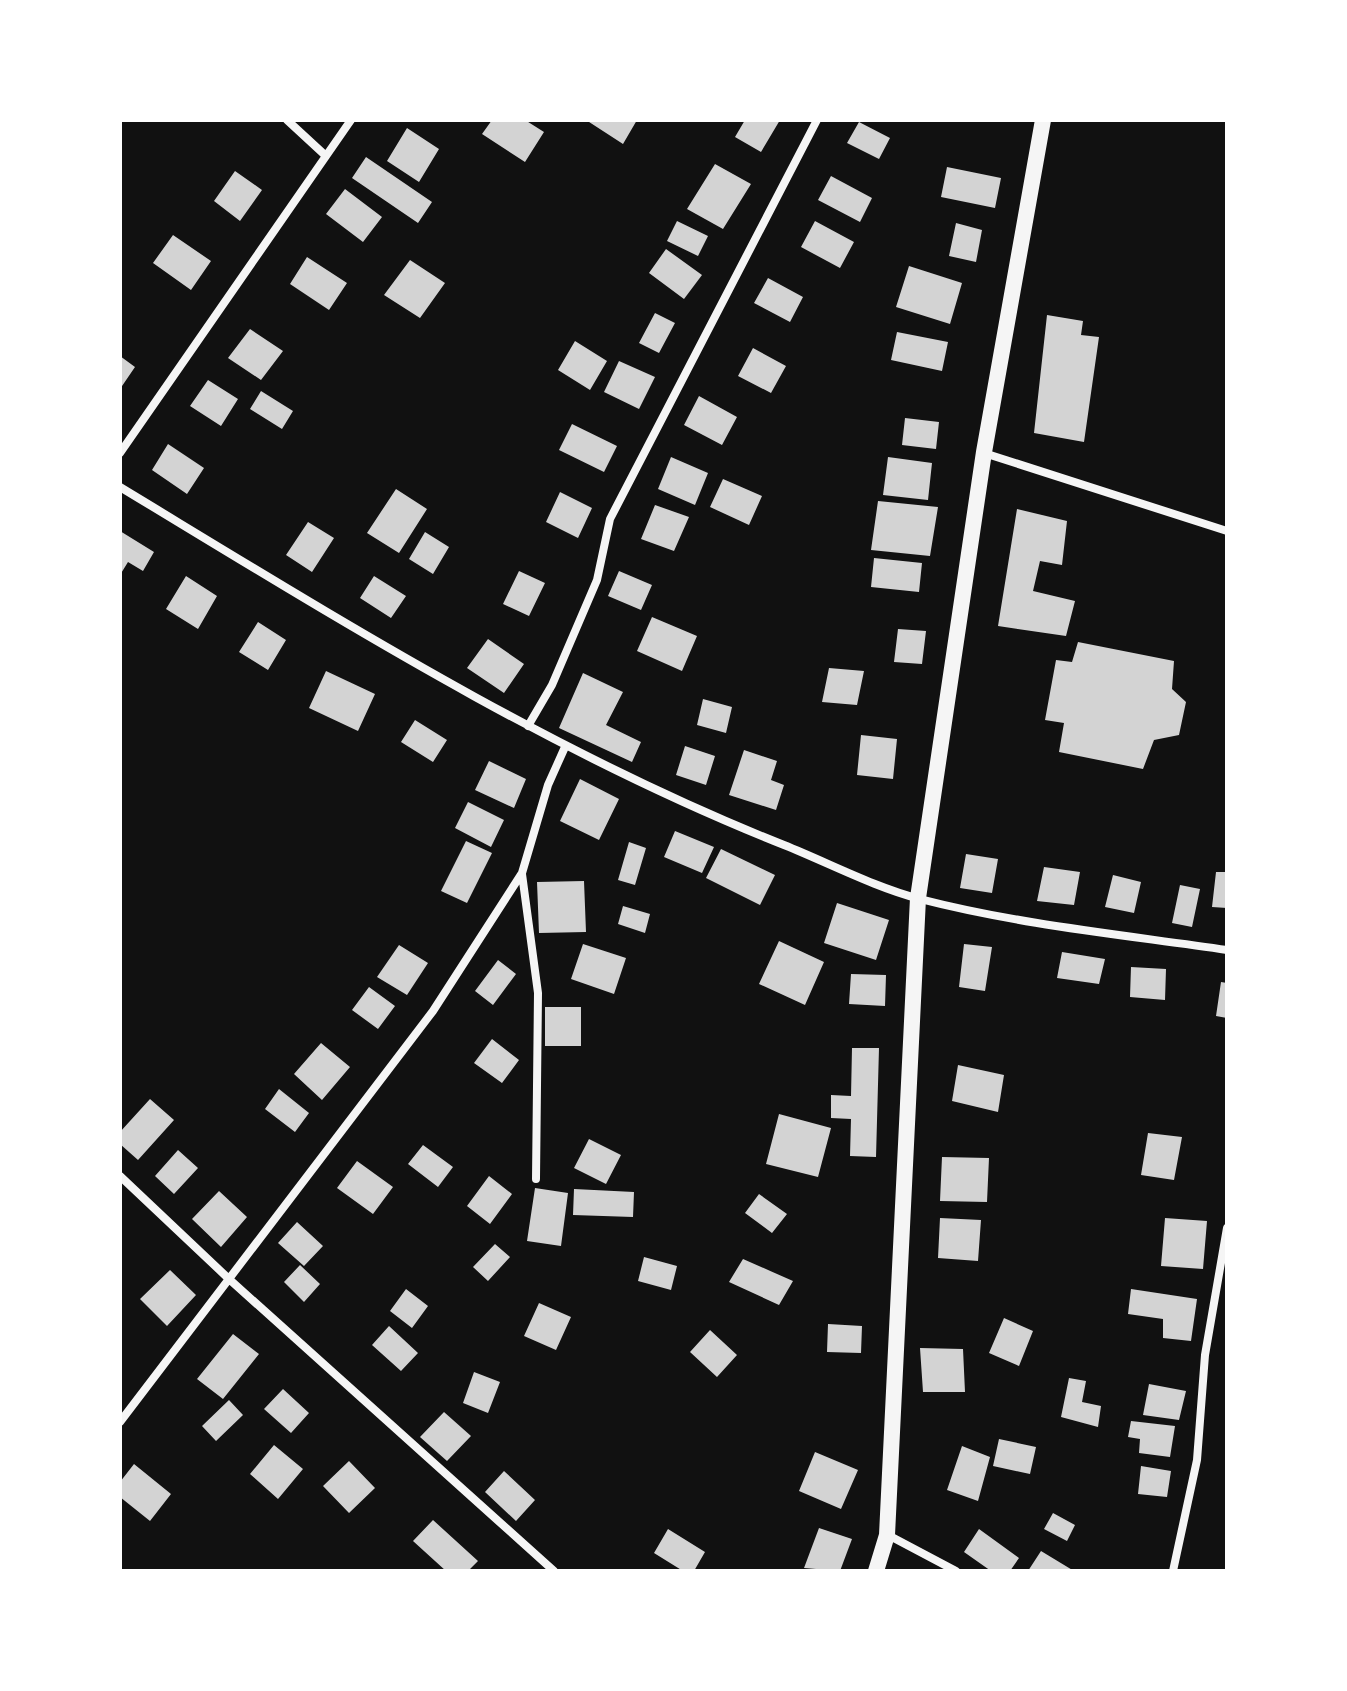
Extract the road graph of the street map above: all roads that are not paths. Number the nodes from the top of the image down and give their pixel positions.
1 (287, 120) edge
2 (351, 120) edge
3 (817, 120) edge
4 (1043, 120) edge
5 (326, 156) junction
6 (984, 452) junction
7 (120, 453) edge
8 (120, 487) edge
9 (1227, 531) edge
10 (528, 726) junction
11 (565, 747) junction
12 (522, 873) junction
13 (918, 898) junction
14 (1227, 950) edge
15 (120, 1176) edge
16 (536, 1179) dead end
17 (1227, 1228) edge
18 (229, 1279) junction
19 (120, 1422) edge
20 (887, 1535) junction
21 (554, 1571) edge
22 (876, 1571) edge
23 (956, 1571) edge
24 (1173, 1571) edge

1 - 5 street
2 - 5 street
3 - 10 street
4 - 6 main road
5 - 7 street
6 - 9 street
6 - 13 main road
8 - 10 street
10 - 11 street
11 - 12 street
11 - 13 street
12 - 16 street
12 - 18 street
13 - 14 street
13 - 20 main road
15 - 18 street
17 - 24 street
18 - 19 street
18 - 21 street
20 - 22 main road
20 - 23 street

